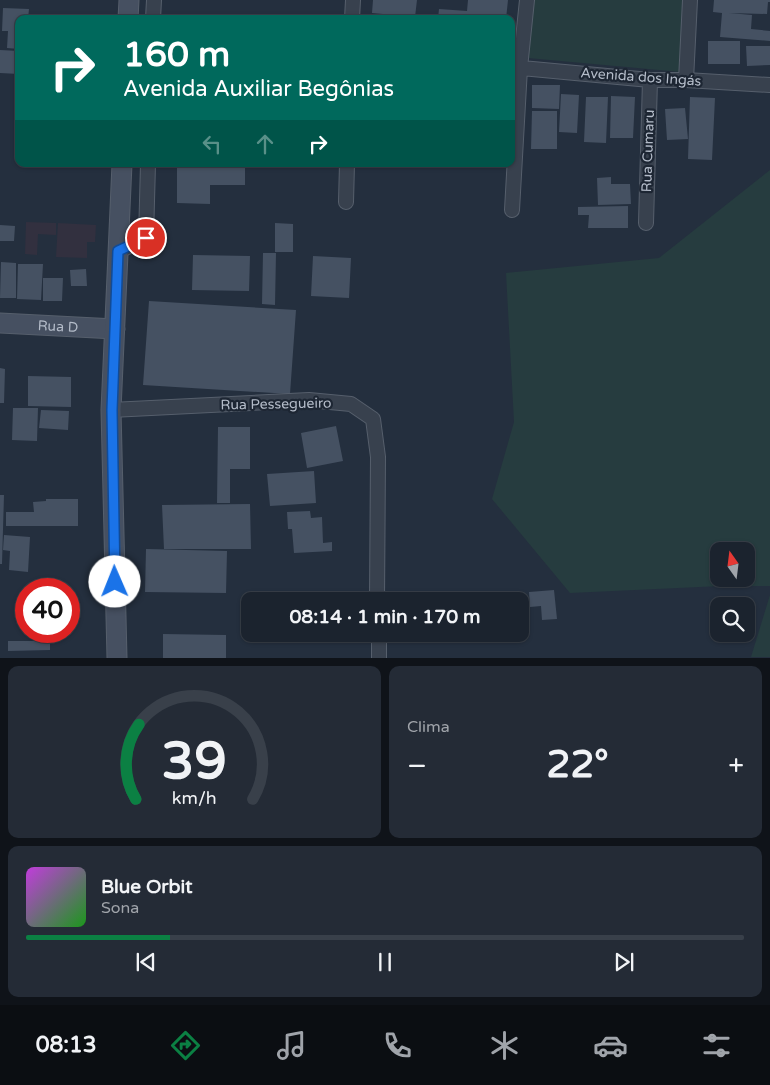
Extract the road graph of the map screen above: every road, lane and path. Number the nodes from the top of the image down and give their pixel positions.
1 (129, 0) edge
2 (154, 0) edge
3 (353, 0) edge
4 (527, 0) edge
5 (690, 0) edge
6 (128, 15) edge
7 (153, 15) edge
8 (352, 15) edge
9 (516, 67) edge
10 (650, 80) junction
11 (686, 80) junction
12 (770, 84) edge
13 (515, 103) edge
14 (122, 167) edge
15 (148, 167) edge
16 (347, 167) edge
17 (513, 167) edge
18 (346, 202) dead end
19 (512, 210) dead end
20 (646, 223) dead end
21 (118, 251) junction
22 (0, 323) edge
23 (115, 328) junction
24 (112, 410) junction
25 (377, 592) edge
26 (379, 642) edge
27 (117, 658) edge
28 (379, 658) edge

1 - 6 street
2 - 7 street
3 - 8 street
4 - 9 street
5 - 11 street
9 - 10 street, Avenida dos Ingás
9 - 13 street
10 - 11 street, Avenida dos Ingás
10 - 20 street, Rua Cumaru
11 - 12 street, Avenida dos Ingás
14 - 21 street
15 - 21 street
16 - 18 street
17 - 19 street
21 - 23 street
22 - 23 street, Rua D
23 - 24 street
24 - 25 street, Rua Pessegueiro
24 - 27 street
26 - 28 street

